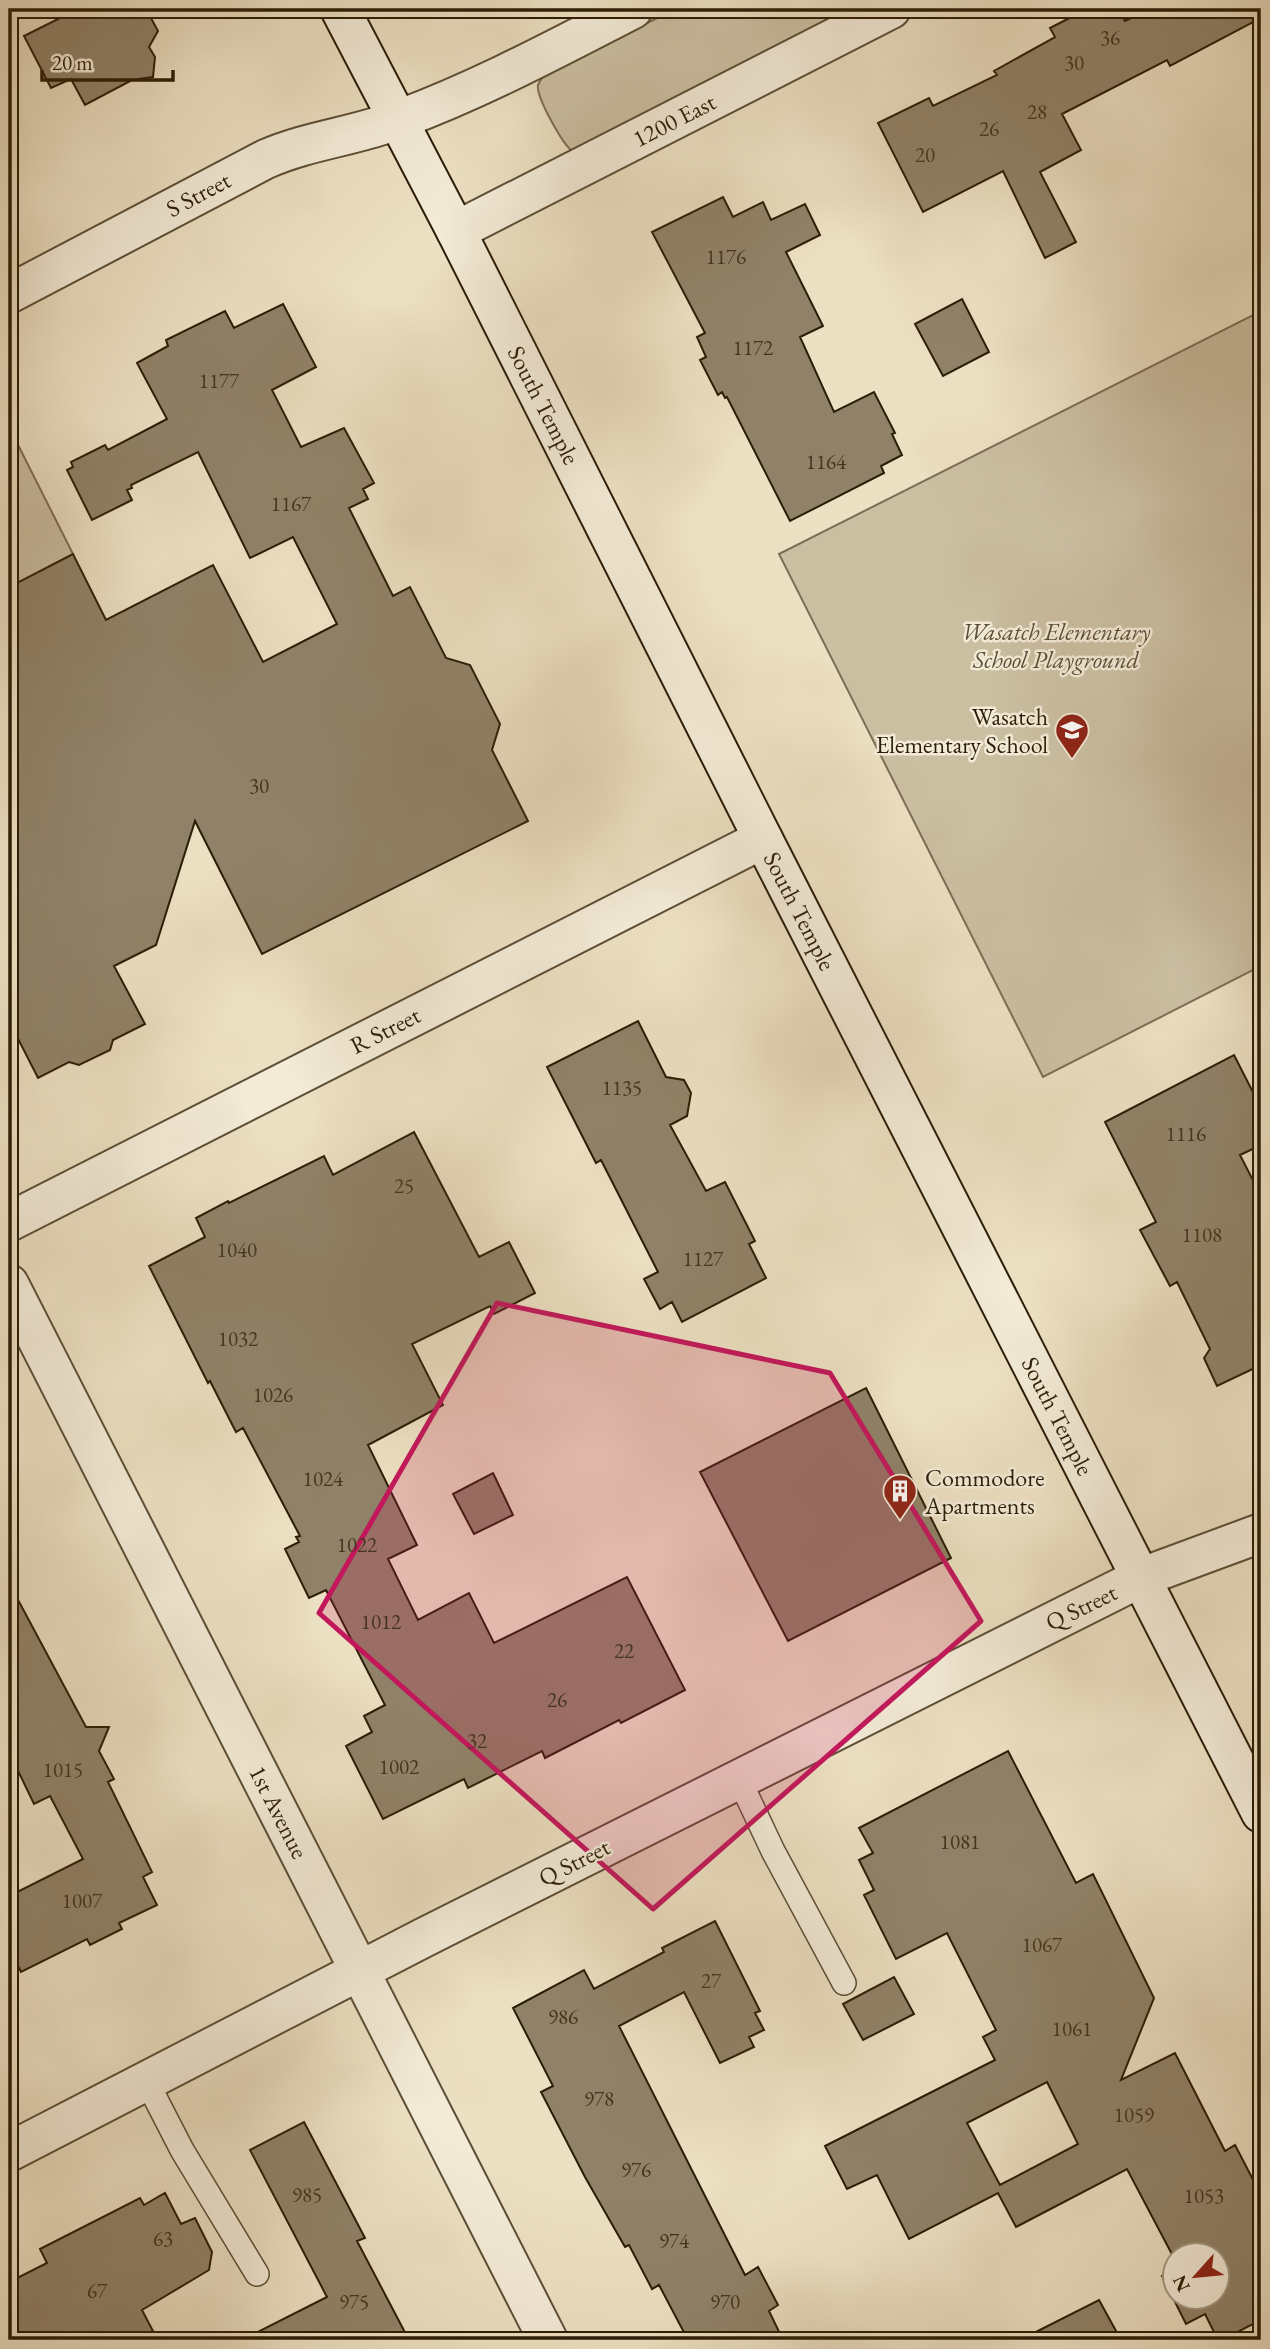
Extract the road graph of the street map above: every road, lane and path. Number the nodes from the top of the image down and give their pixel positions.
1 (340, 9) edge
2 (633, 9) edge
3 (891, 9) edge
4 (398, 120) junction
5 (456, 231) junction
6 (9, 294) edge
7 (763, 839) junction
8 (9, 1222) edge
9 (9, 1283) edge
10 (1261, 1532) edge
11 (1142, 1577) junction
12 (739, 1779) junction
13 (1261, 1813) edge
14 (360, 1971) junction
15 (844, 1983) dead end
16 (147, 2082) junction
17 (9, 2152) edge
18 (257, 2274) dead end
19 (548, 2340) edge

1 - 4 street, South Temple
2 - 4 street
3 - 5 street, 1200 East
4 - 5 street, South Temple
4 - 6 street, S Street
5 - 7 street, South Temple
7 - 8 street, R Street
7 - 11 street, South Temple
9 - 14 street, 1st Avenue
10 - 11 street, Q Street
11 - 12 street, Q Street
11 - 13 street, South Temple
12 - 14 street, Q Street
12 - 15 lane
14 - 16 street, Q Street
14 - 19 street, 1st Avenue
16 - 17 street, Q Street
16 - 18 lane

